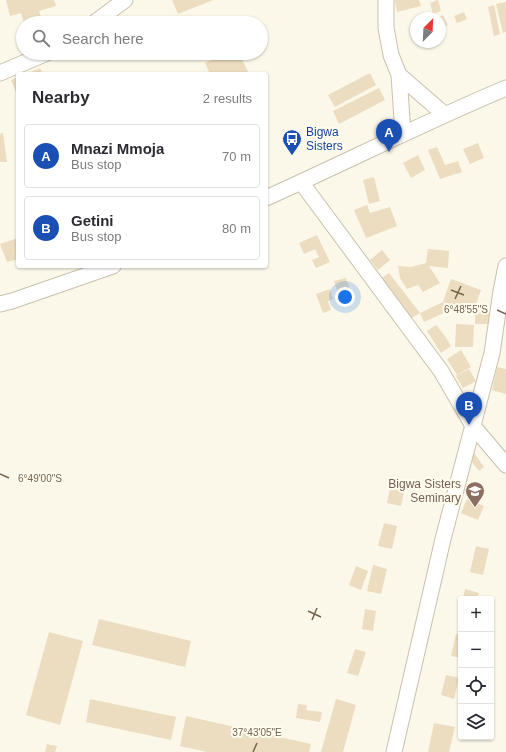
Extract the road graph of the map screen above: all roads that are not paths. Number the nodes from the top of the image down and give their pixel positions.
1 (125, 0) edge
2 (386, 0) edge
3 (103, 16) edge
4 (31, 60) edge
5 (0, 73) edge
6 (399, 75) junction
7 (506, 88) edge
8 (444, 114) junction
9 (403, 134) junction
10 (301, 182) junction
11 (268, 197) edge
12 (506, 266) edge
13 (107, 268) edge
14 (0, 304) edge
15 (473, 426) junction
16 (506, 465) edge
17 (394, 752) edge

1 - 3 street
2 - 6 street
4 - 5 street
6 - 8 street
6 - 9 street
7 - 8 street
8 - 9 street
9 - 10 street
10 - 11 street
10 - 15 street
12 - 15 street
13 - 14 street
15 - 16 street
15 - 17 street

